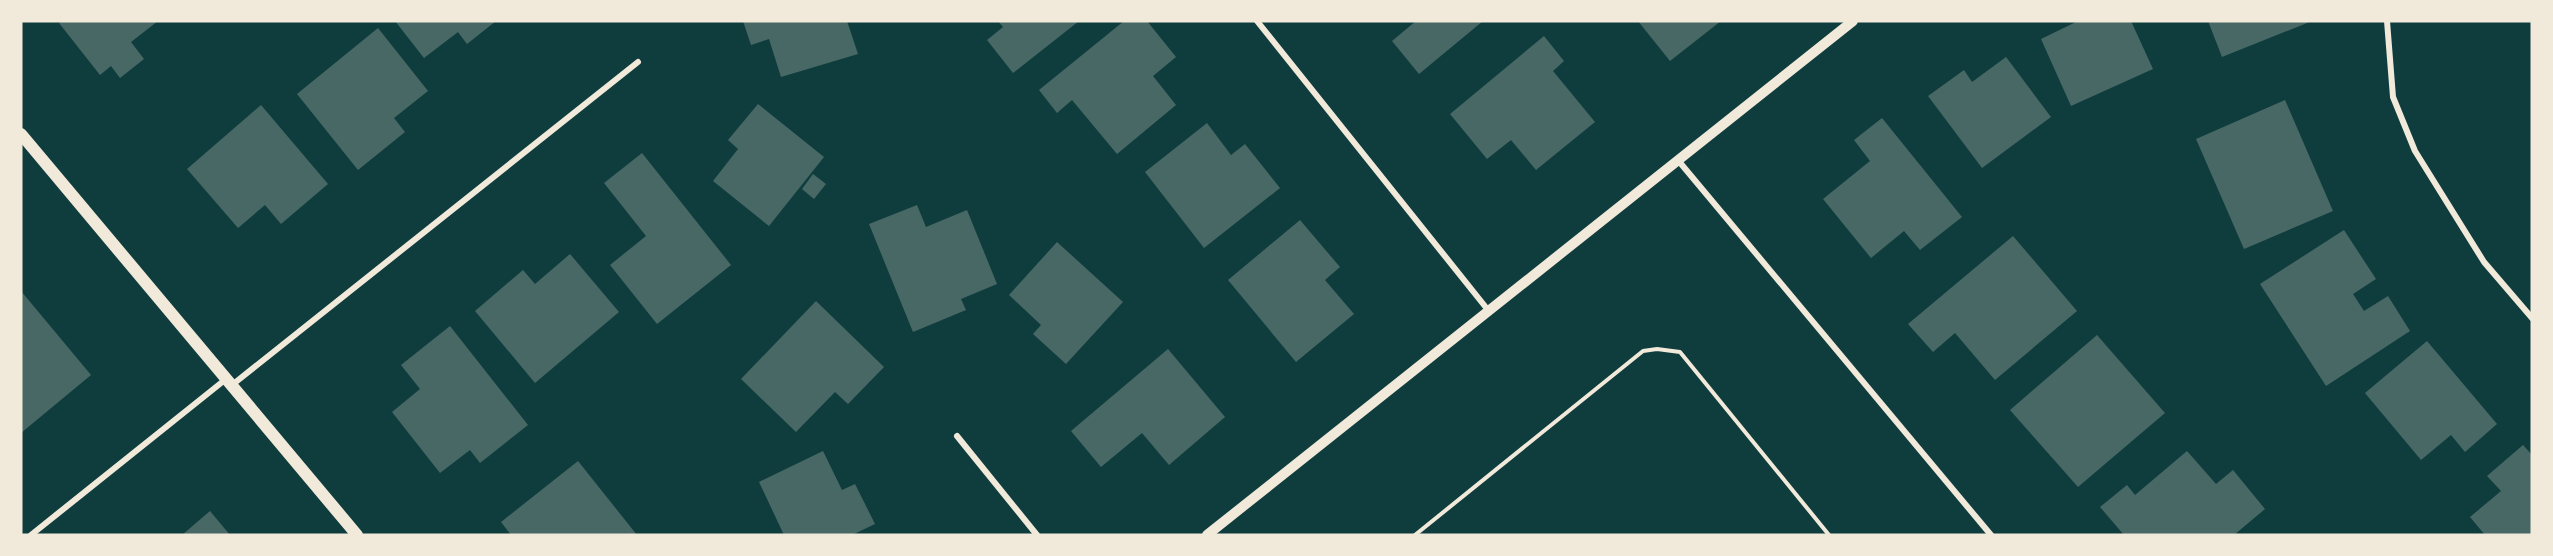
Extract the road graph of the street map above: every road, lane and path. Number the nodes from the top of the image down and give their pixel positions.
1 (1257, 21) edge
2 (1853, 21) edge
3 (2387, 21) edge
4 (638, 62) dead end
5 (21, 134) edge
6 (1677, 159) junction
7 (1488, 310) junction
8 (2532, 318) edge
9 (229, 382) junction
10 (957, 436) dead end
11 (31, 535) edge
12 (357, 535) edge
13 (1037, 535) edge
14 (1207, 535) edge
15 (1415, 535) edge
16 (1829, 535) edge
17 (1991, 535) edge

1 - 7 street
2 - 6 street
3 - 8 street
4 - 9 street
5 - 9 main road
6 - 7 street
6 - 17 street
7 - 14 street
9 - 11 street
9 - 12 main road
10 - 13 street
15 - 16 path

